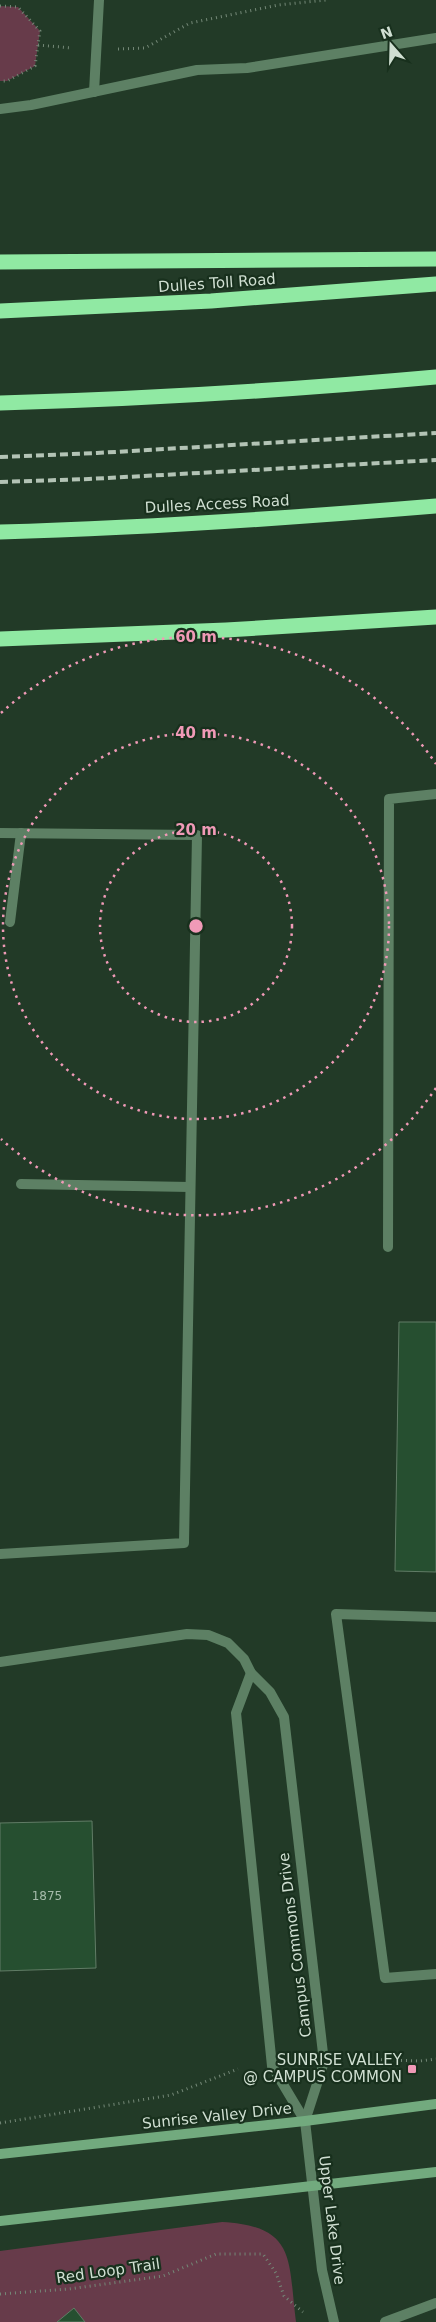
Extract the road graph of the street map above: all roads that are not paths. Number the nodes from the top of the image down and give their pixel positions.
1 (99, 0) edge
2 (436, 38) edge
3 (94, 92) junction
4 (0, 109) edge
5 (436, 259) edge
6 (0, 262) edge
7 (436, 284) edge
8 (0, 311) edge
9 (436, 377) edge
10 (0, 403) edge
11 (436, 506) edge
12 (0, 532) edge
13 (436, 617) edge
14 (84, 636) junction
15 (0, 639) edge
16 (0, 644) edge
17 (436, 794) edge
18 (0, 833) edge
19 (21, 833) junction
20 (10, 922) dead end
21 (21, 1184) dead end
22 (190, 1187) junction
23 (388, 1247) dead end
24 (0, 1554) edge
25 (436, 1616) edge
26 (0, 1662) edge
27 (251, 1673) junction
28 (436, 1974) edge
29 (436, 2104) edge
30 (305, 2121) junction
31 (0, 2154) edge
32 (436, 2172) edge
33 (312, 2187) junction
34 (0, 2221) edge
35 (436, 2303) edge
36 (334, 2322) edge
37 (385, 2322) edge

1 - 3 street
2 - 3 street
3 - 4 street
5 - 6 highway
7 - 8 highway, Dulles Toll Road
9 - 10 highway
11 - 12 highway, Dulles Access Road
13 - 14 highway
14 - 15 highway
14 - 16 highway
17 - 23 street
18 - 19 street
19 - 20 street
19 - 22 street
21 - 22 street
22 - 24 street
25 - 28 street
26 - 27 street, Campus Commons Drive
27 - 30 street
27 - 30 street, Campus Commons Drive
29 - 30 main road, Sunrise Valley Drive
30 - 31 main road, Sunrise Valley Drive
30 - 33 street, Upper Lake Drive
32 - 33 main road
33 - 34 main road
33 - 36 street, Upper Lake Drive
35 - 37 street

